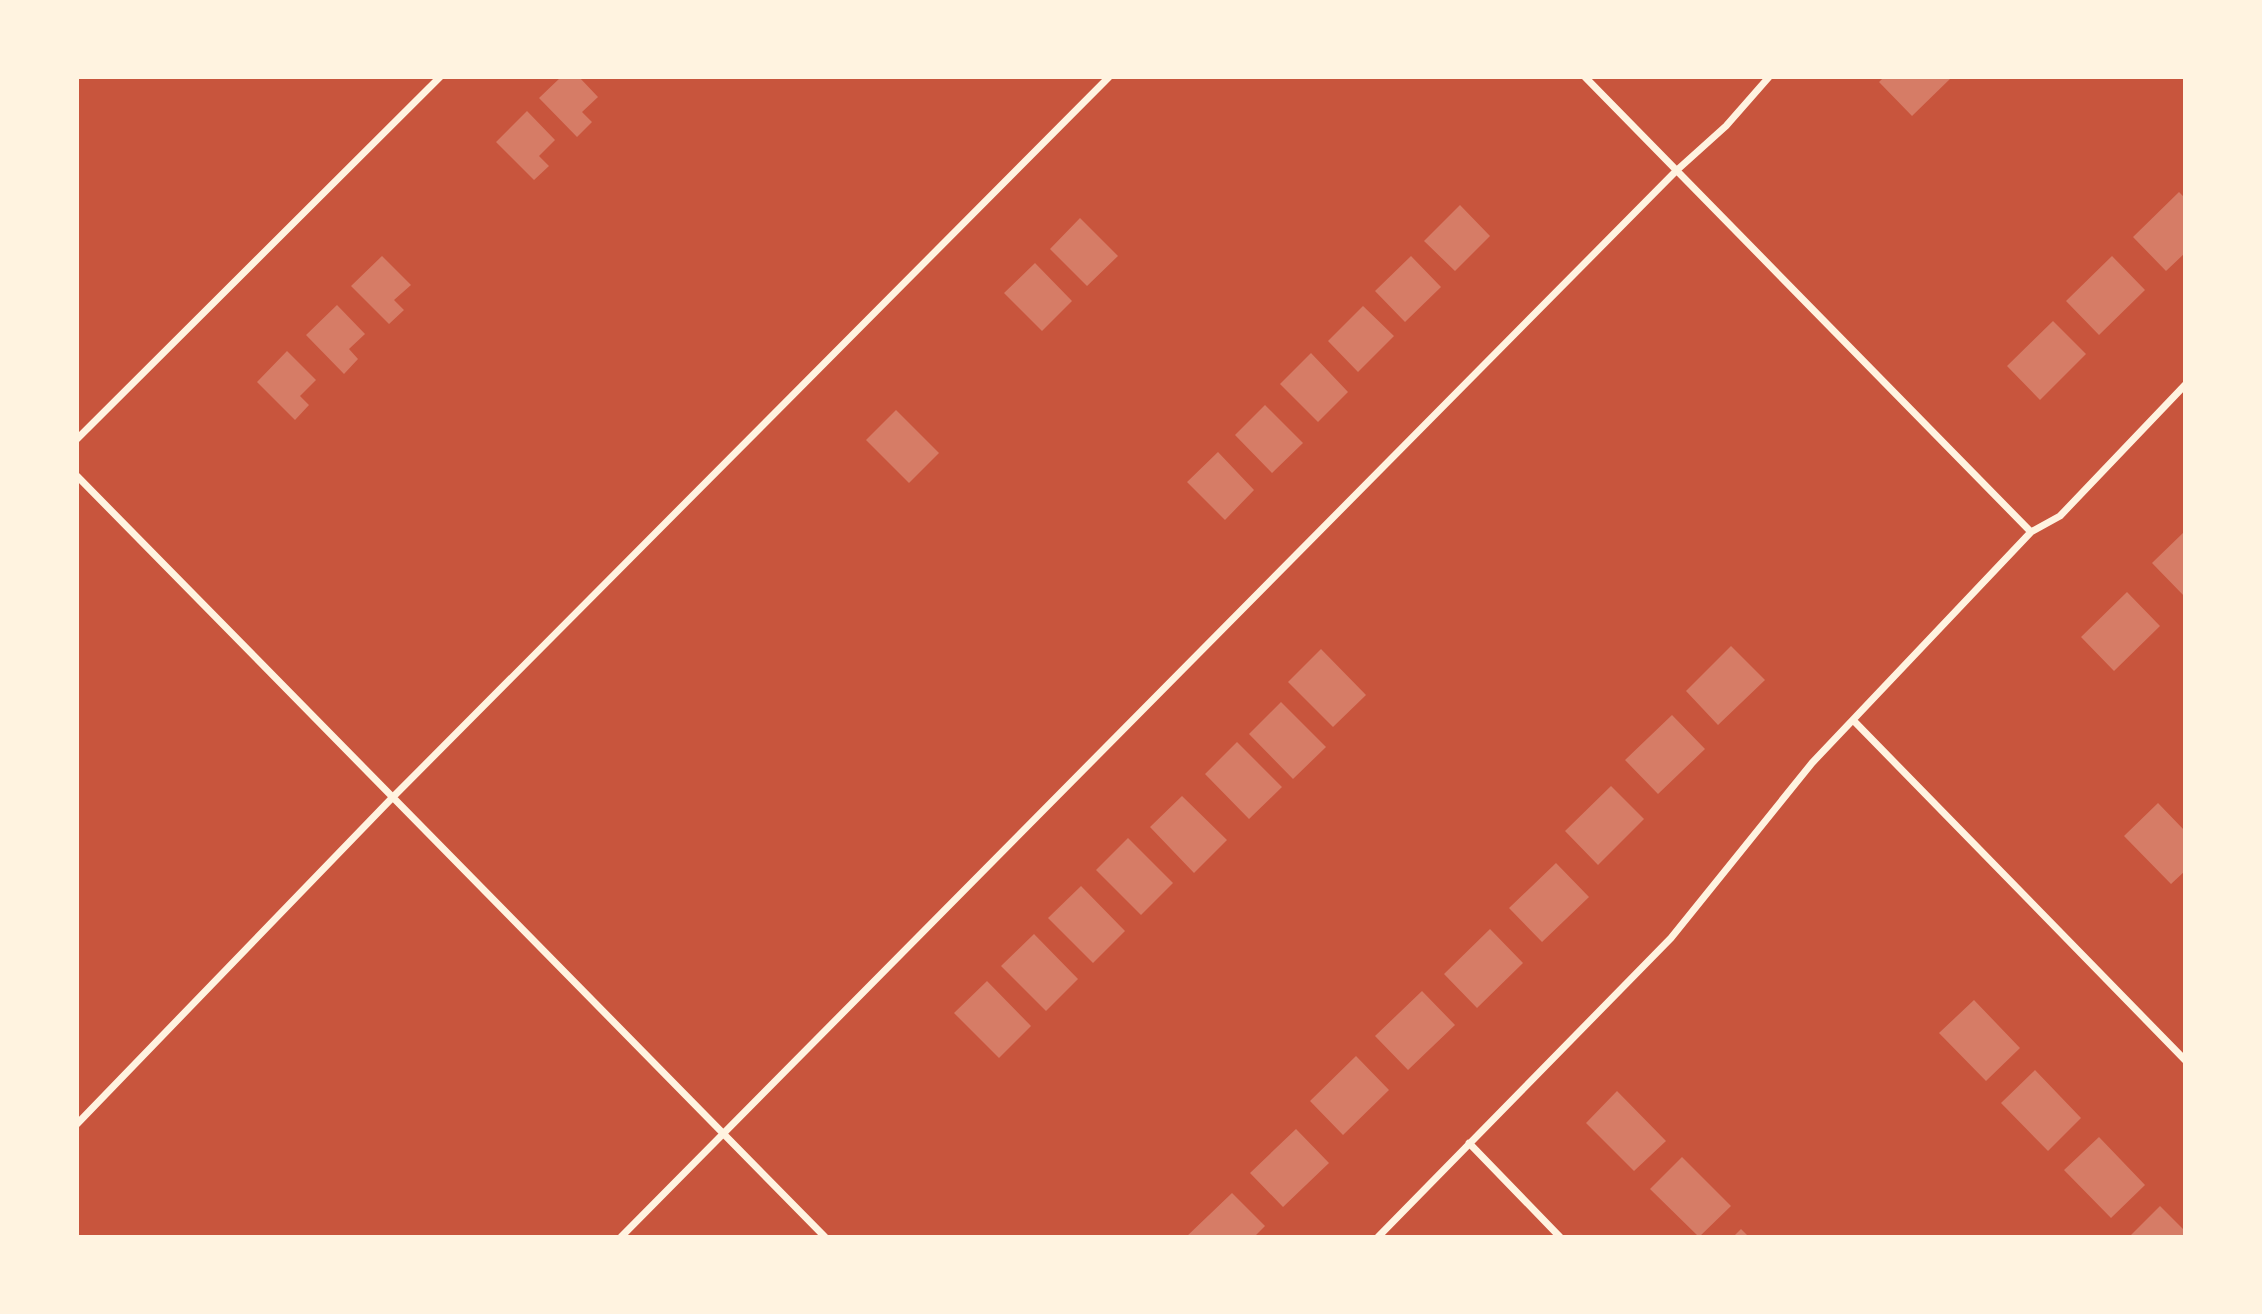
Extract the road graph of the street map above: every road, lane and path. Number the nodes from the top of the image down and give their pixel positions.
1 (440, 77) edge
2 (1109, 77) edge
3 (1585, 77) edge
4 (1769, 77) edge
5 (1676, 171) junction
6 (2185, 385) edge
7 (77, 439) edge
8 (77, 476) edge
9 (2031, 532) junction
10 (1853, 720) junction
11 (391, 799) junction
12 (2185, 1060) edge
13 (77, 1124) edge
14 (724, 1134) junction
15 (1469, 1143) junction
16 (621, 1237) edge
17 (825, 1237) edge
18 (1378, 1237) edge
19 (1560, 1237) edge

1 - 7 street
2 - 11 street
3 - 5 street
4 - 5 street
5 - 9 street
5 - 14 street
6 - 9 street
8 - 11 street
9 - 10 street
10 - 12 street
10 - 15 street
11 - 13 street
11 - 14 street
14 - 16 street
14 - 17 street
15 - 18 street
15 - 19 street

